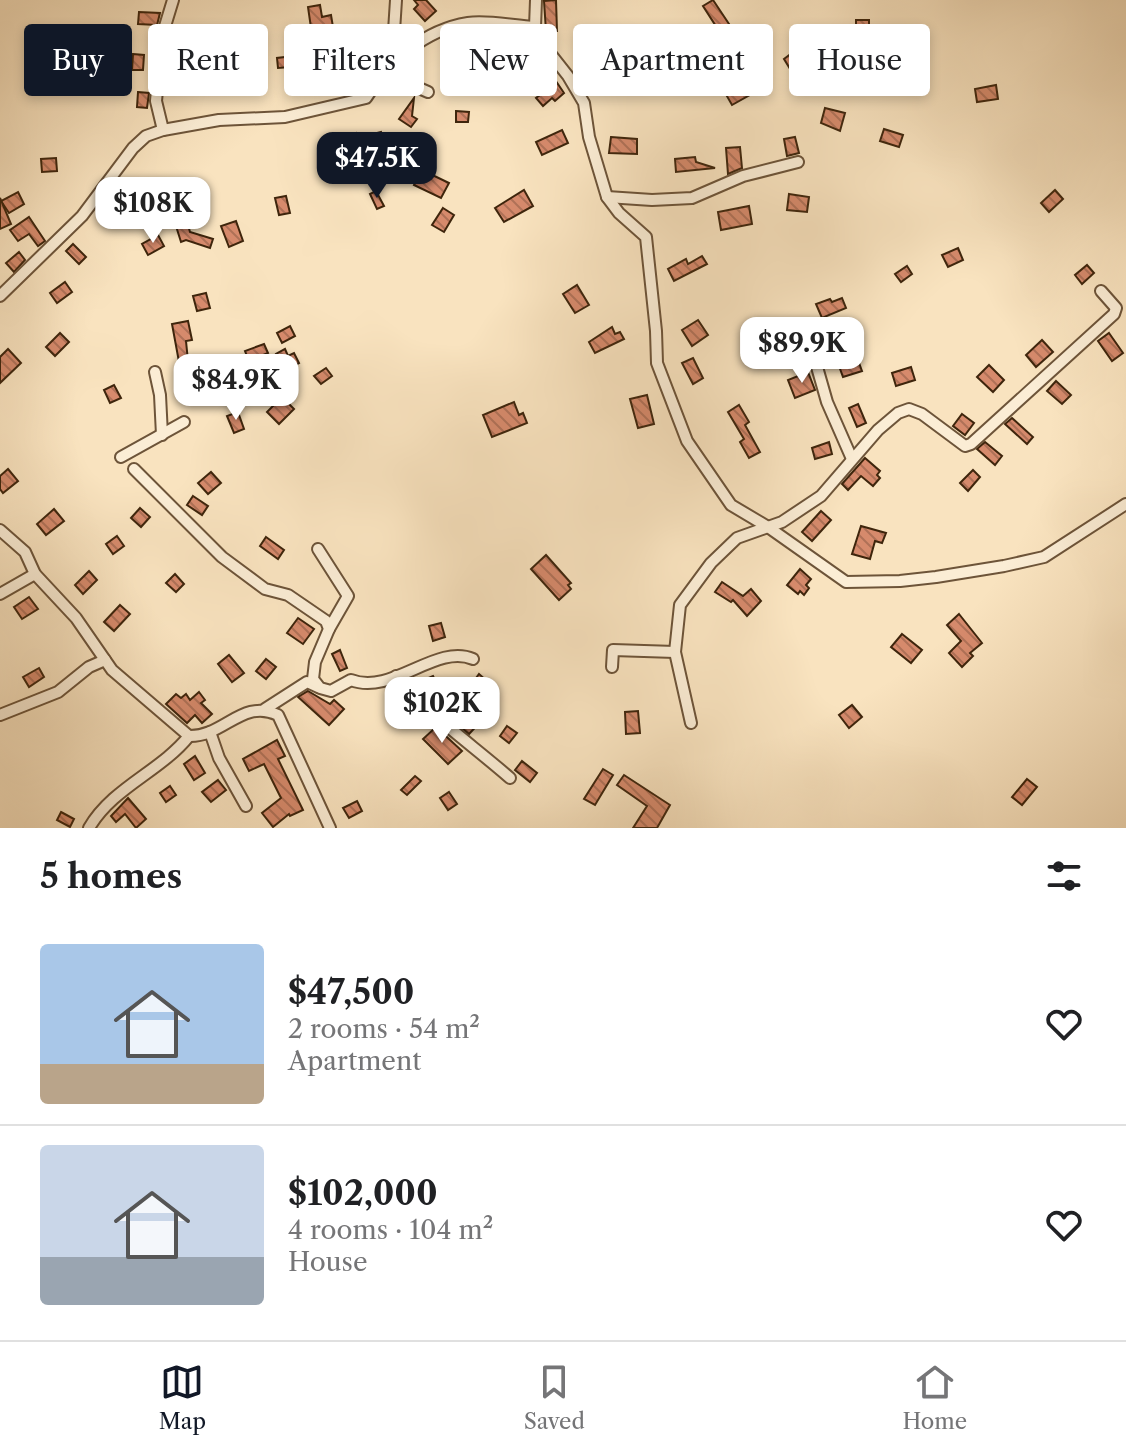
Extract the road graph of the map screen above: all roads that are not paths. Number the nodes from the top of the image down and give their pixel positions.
1 (173, 0) edge
2 (396, 0) edge
3 (536, 0) edge
4 (394, 24) edge
5 (466, 24) edge
6 (487, 24) edge
7 (535, 24) edge
8 (557, 62) edge
9 (424, 90) edge
10 (428, 92) dead end
11 (367, 96) edge
12 (163, 130) junction
13 (798, 162) dead end
14 (607, 197) junction
15 (1101, 291) dead end
16 (0, 296) edge
17 (807, 332) dead end
18 (155, 372) dead end
19 (184, 422) dead end
20 (162, 435) junction
21 (121, 457) dead end
22 (852, 459) junction
23 (134, 469) dead end
24 (1126, 504) edge
25 (768, 527) junction
26 (0, 530) edge
27 (318, 549) dead end
28 (35, 574) junction
29 (0, 594) edge
30 (329, 629) junction
31 (675, 652) junction
32 (473, 659) dead end
33 (105, 660) junction
34 (612, 667) dead end
35 (396, 676) junction
36 (320, 688) junction
37 (265, 709) junction
38 (0, 715) edge
39 (691, 723) dead end
40 (210, 732) junction
41 (189, 736) junction
42 (510, 778) dead end
43 (246, 806) dead end
44 (89, 828) edge
45 (330, 828) edge

1 - 12 street
2 - 4 street
3 - 7 street
5 - 6 street
8 - 14 street
9 - 10 street
11 - 12 street
12 - 16 street
13 - 14 street
14 - 25 street
15 - 22 street
17 - 22 street
18 - 20 street
19 - 20 street
20 - 21 street
22 - 25 street
23 - 30 street
24 - 25 street
25 - 31 street
26 - 28 street
27 - 30 street
28 - 29 street
28 - 33 street
30 - 36 street
31 - 34 street
31 - 39 street
32 - 35 street
33 - 38 street
33 - 41 street
35 - 36 street
35 - 42 street
36 - 37 street
37 - 40 street
37 - 45 street
40 - 41 street
40 - 43 street
41 - 44 street

